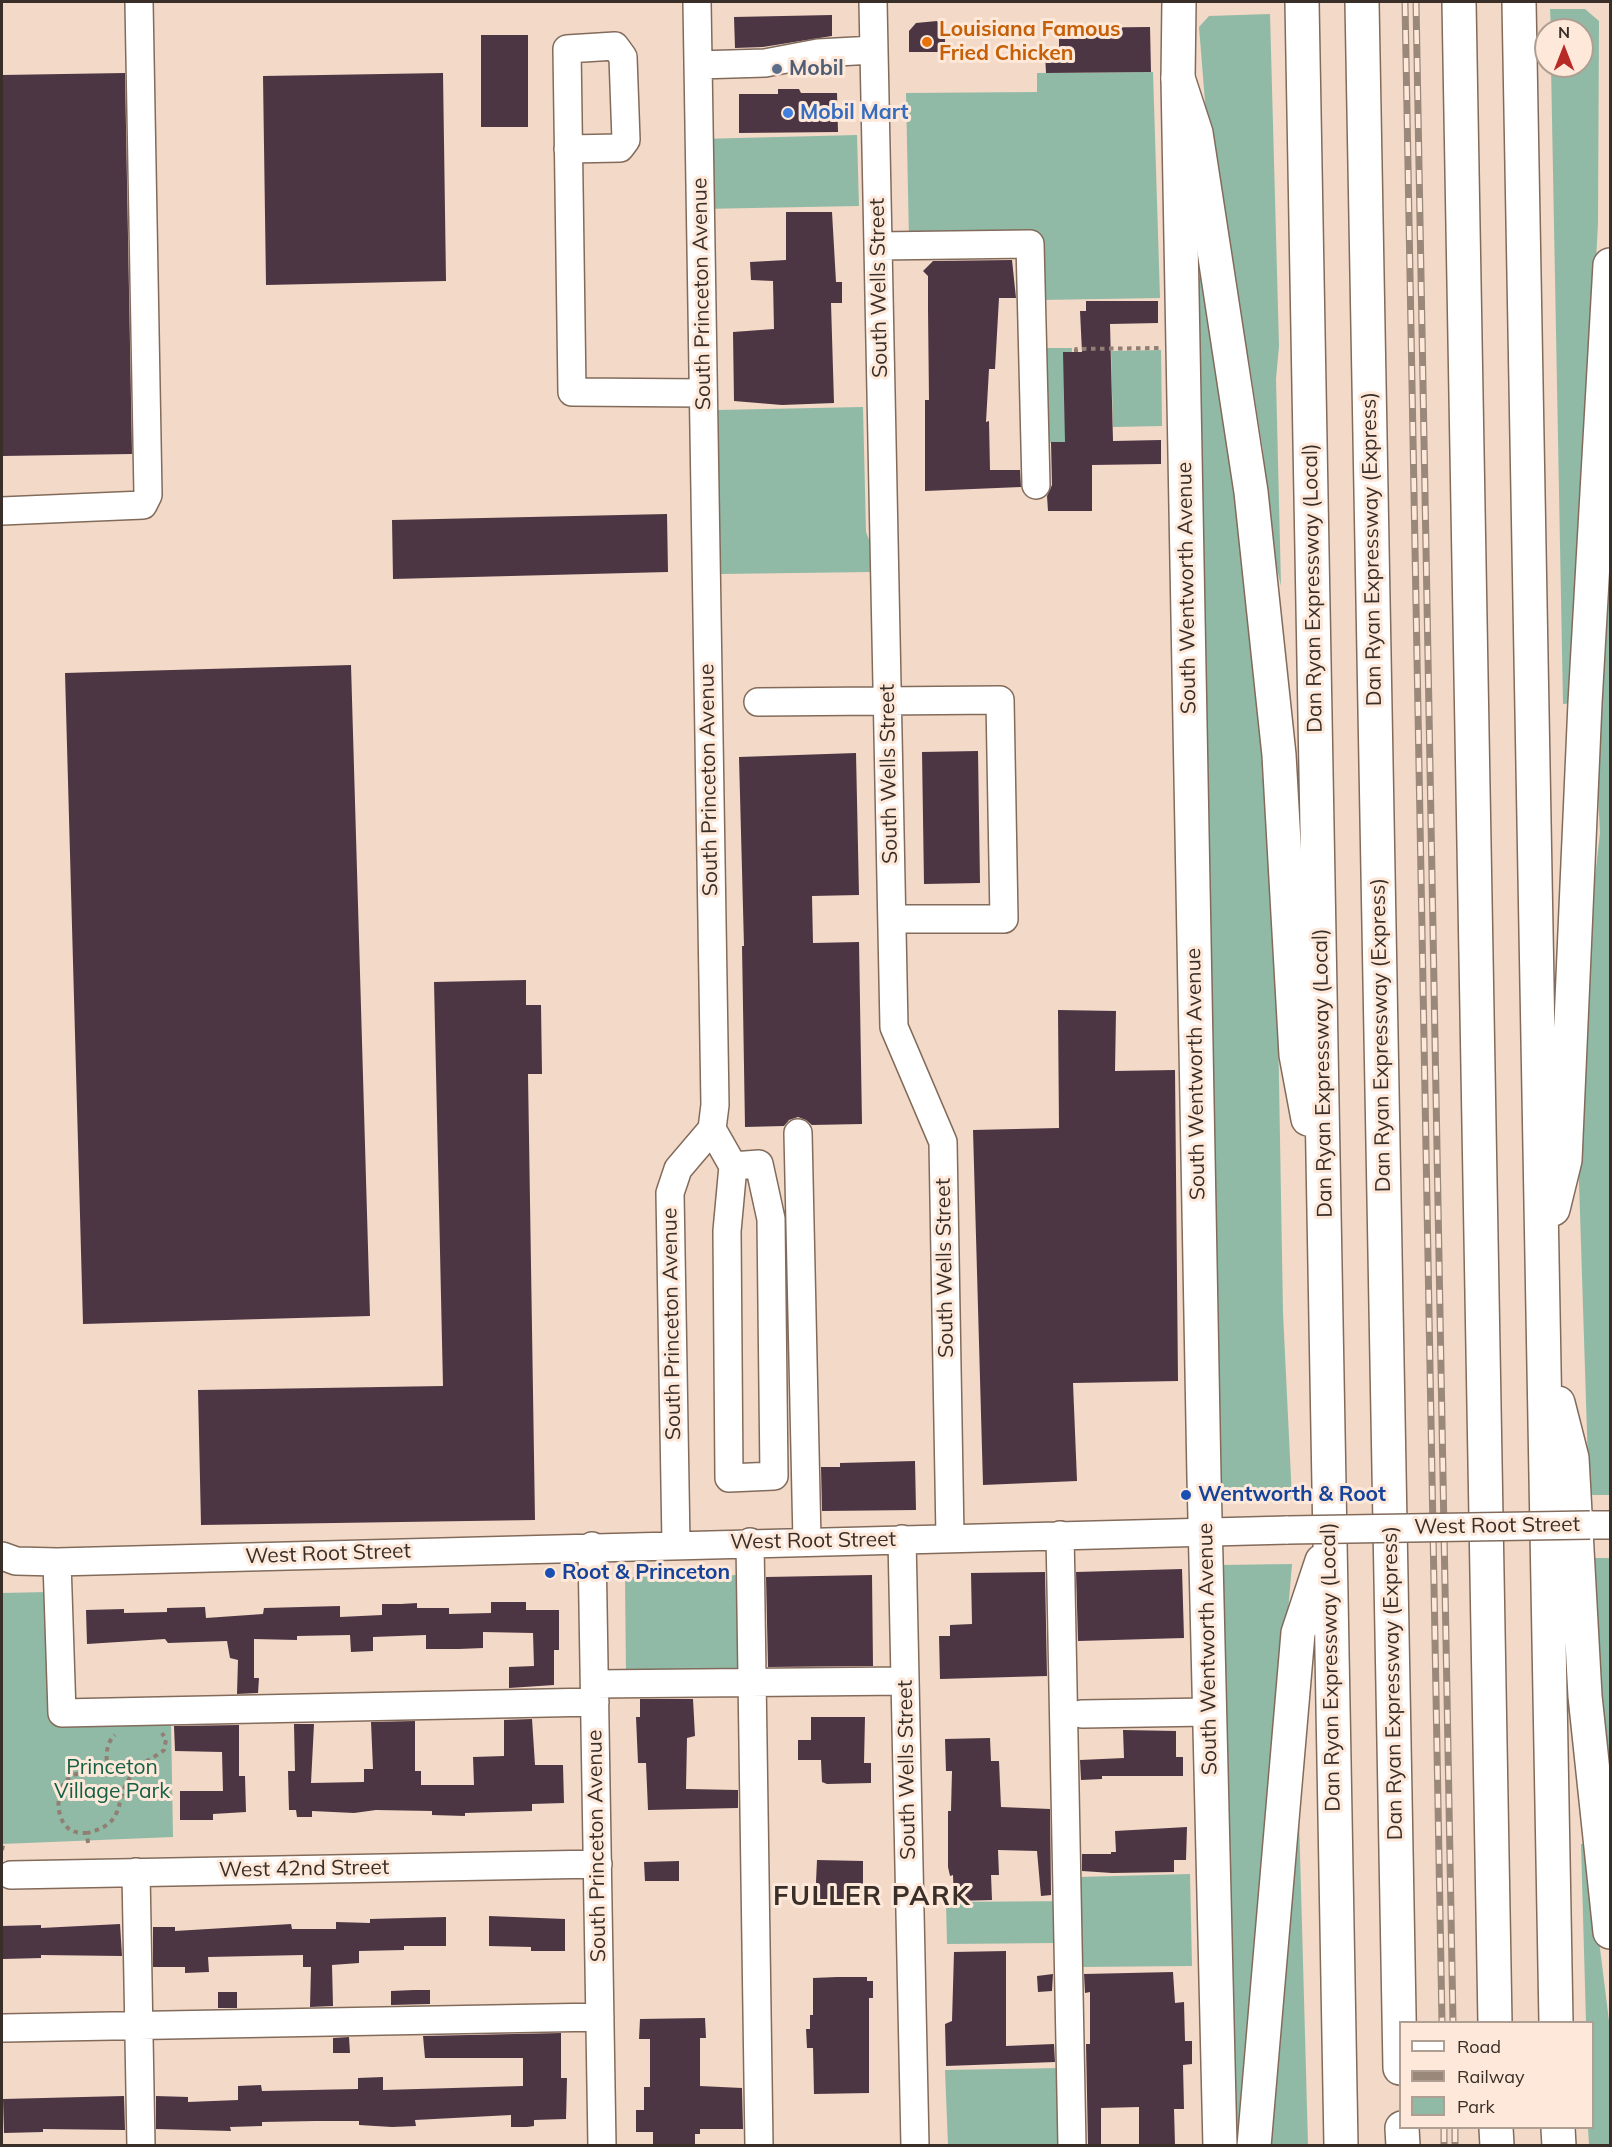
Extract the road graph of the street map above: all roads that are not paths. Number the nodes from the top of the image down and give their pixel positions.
1 (139, 2) edge
2 (697, 2) edge
3 (873, 2) edge
4 (1179, 2) edge
5 (1302, 2) edge
6 (1362, 2) edge
7 (1459, 2) edge
8 (1519, 2) edge
9 (874, 50) junction
10 (698, 65) junction
11 (1178, 78) junction
12 (568, 149) dead end
13 (878, 246) junction
14 (1611, 265) edge
15 (703, 393) junction
16 (1036, 485) dead end
17 (2, 511) edge
18 (888, 700) junction
19 (758, 702) dead end
20 (892, 919) junction
21 (712, 1129) junction
22 (798, 1133) dead end
23 (733, 1166) junction
24 (1326, 1214) junction
25 (1542, 1252) junction
26 (1544, 1348) junction
27 (1600, 1525) edge
28 (1205, 1531) junction
29 (1060, 1535) junction
30 (950, 1537) junction
31 (902, 1539) junction
32 (1329, 1540) junction
33 (807, 1541) junction
34 (750, 1542) junction
35 (676, 1544) junction
36 (592, 1546) junction
37 (6, 1561) edge
38 (57, 1562) junction
39 (752, 1682) junction
40 (905, 1682) junction
41 (595, 1693) junction
42 (1209, 1712) junction
43 (1082, 1714) dead end
44 (6, 1862) edge
45 (598, 1864) junction
46 (136, 1872) junction
47 (1611, 1932) edge
48 (600, 2017) junction
49 (1400, 2021) edge
50 (1495, 2021) edge
51 (1556, 2021) edge
52 (139, 2026) junction
53 (4, 2028) dead end
54 (1402, 2129) edge
55 (1496, 2129) edge
56 (1558, 2129) edge
57 (141, 2145) edge
58 (602, 2145) edge
59 (759, 2145) edge
60 (915, 2145) edge
61 (1072, 2145) edge
62 (1220, 2145) edge
63 (1254, 2145) edge
64 (1341, 2145) edge
65 (1403, 2145) edge
66 (1497, 2145) edge
67 (1559, 2145) edge

1 - 17 street
2 - 10 street, South Princeton Avenue
3 - 9 street, South Wells Street
4 - 11 main road, South Wentworth Avenue
5 - 24 main road, Dan Ryan Expressway (Local)
6 - 49 main road, Dan Ryan Expressway (Express)
7 - 50 main road
8 - 25 main road
9 - 10 street
9 - 13 street, South Wells Street
10 - 15 street, South Princeton Avenue
11 - 24 main road
11 - 28 main road, South Wentworth Avenue
12 - 15 street
13 - 16 street
13 - 18 street, South Wells Street
14 - 25 main road
15 - 21 street, South Princeton Avenue
18 - 19 street
18 - 20 street, South Wells Street
18 - 20 street
20 - 30 street, South Wells Street
21 - 23 street
21 - 35 street, South Princeton Avenue
22 - 33 street
23 - 23 street
24 - 32 main road, Dan Ryan Expressway (Local)
25 - 26 main road
26 - 47 main road
26 - 51 main road
27 - 28 street, West Root Street, bridge
28 - 29 street, West Root Street
28 - 42 main road, South Wentworth Avenue
29 - 30 street, West Root Street
29 - 61 street
30 - 31 street, West Root Street
31 - 33 street, West Root Street
31 - 40 street, South Wells Street
32 - 63 main road
32 - 64 main road, Dan Ryan Expressway (Local)
33 - 34 street, West Root Street
34 - 35 street, West Root Street
34 - 39 street
35 - 36 street, West Root Street
36 - 38 street, West Root Street
36 - 41 street, South Princeton Avenue
37 - 38 street, West Root Street
38 - 41 street
39 - 40 street
39 - 41 street
39 - 59 street
40 - 60 street, South Wells Street
41 - 45 street, South Princeton Avenue
42 - 43 street
42 - 62 main road, South Wentworth Avenue
44 - 46 street, West 42nd Street
45 - 46 street, West 42nd Street
45 - 48 street, South Princeton Avenue
46 - 52 street
48 - 52 street
48 - 58 street, South Princeton Avenue
52 - 53 street
52 - 57 street
54 - 65 main road
55 - 66 main road
56 - 67 main road

